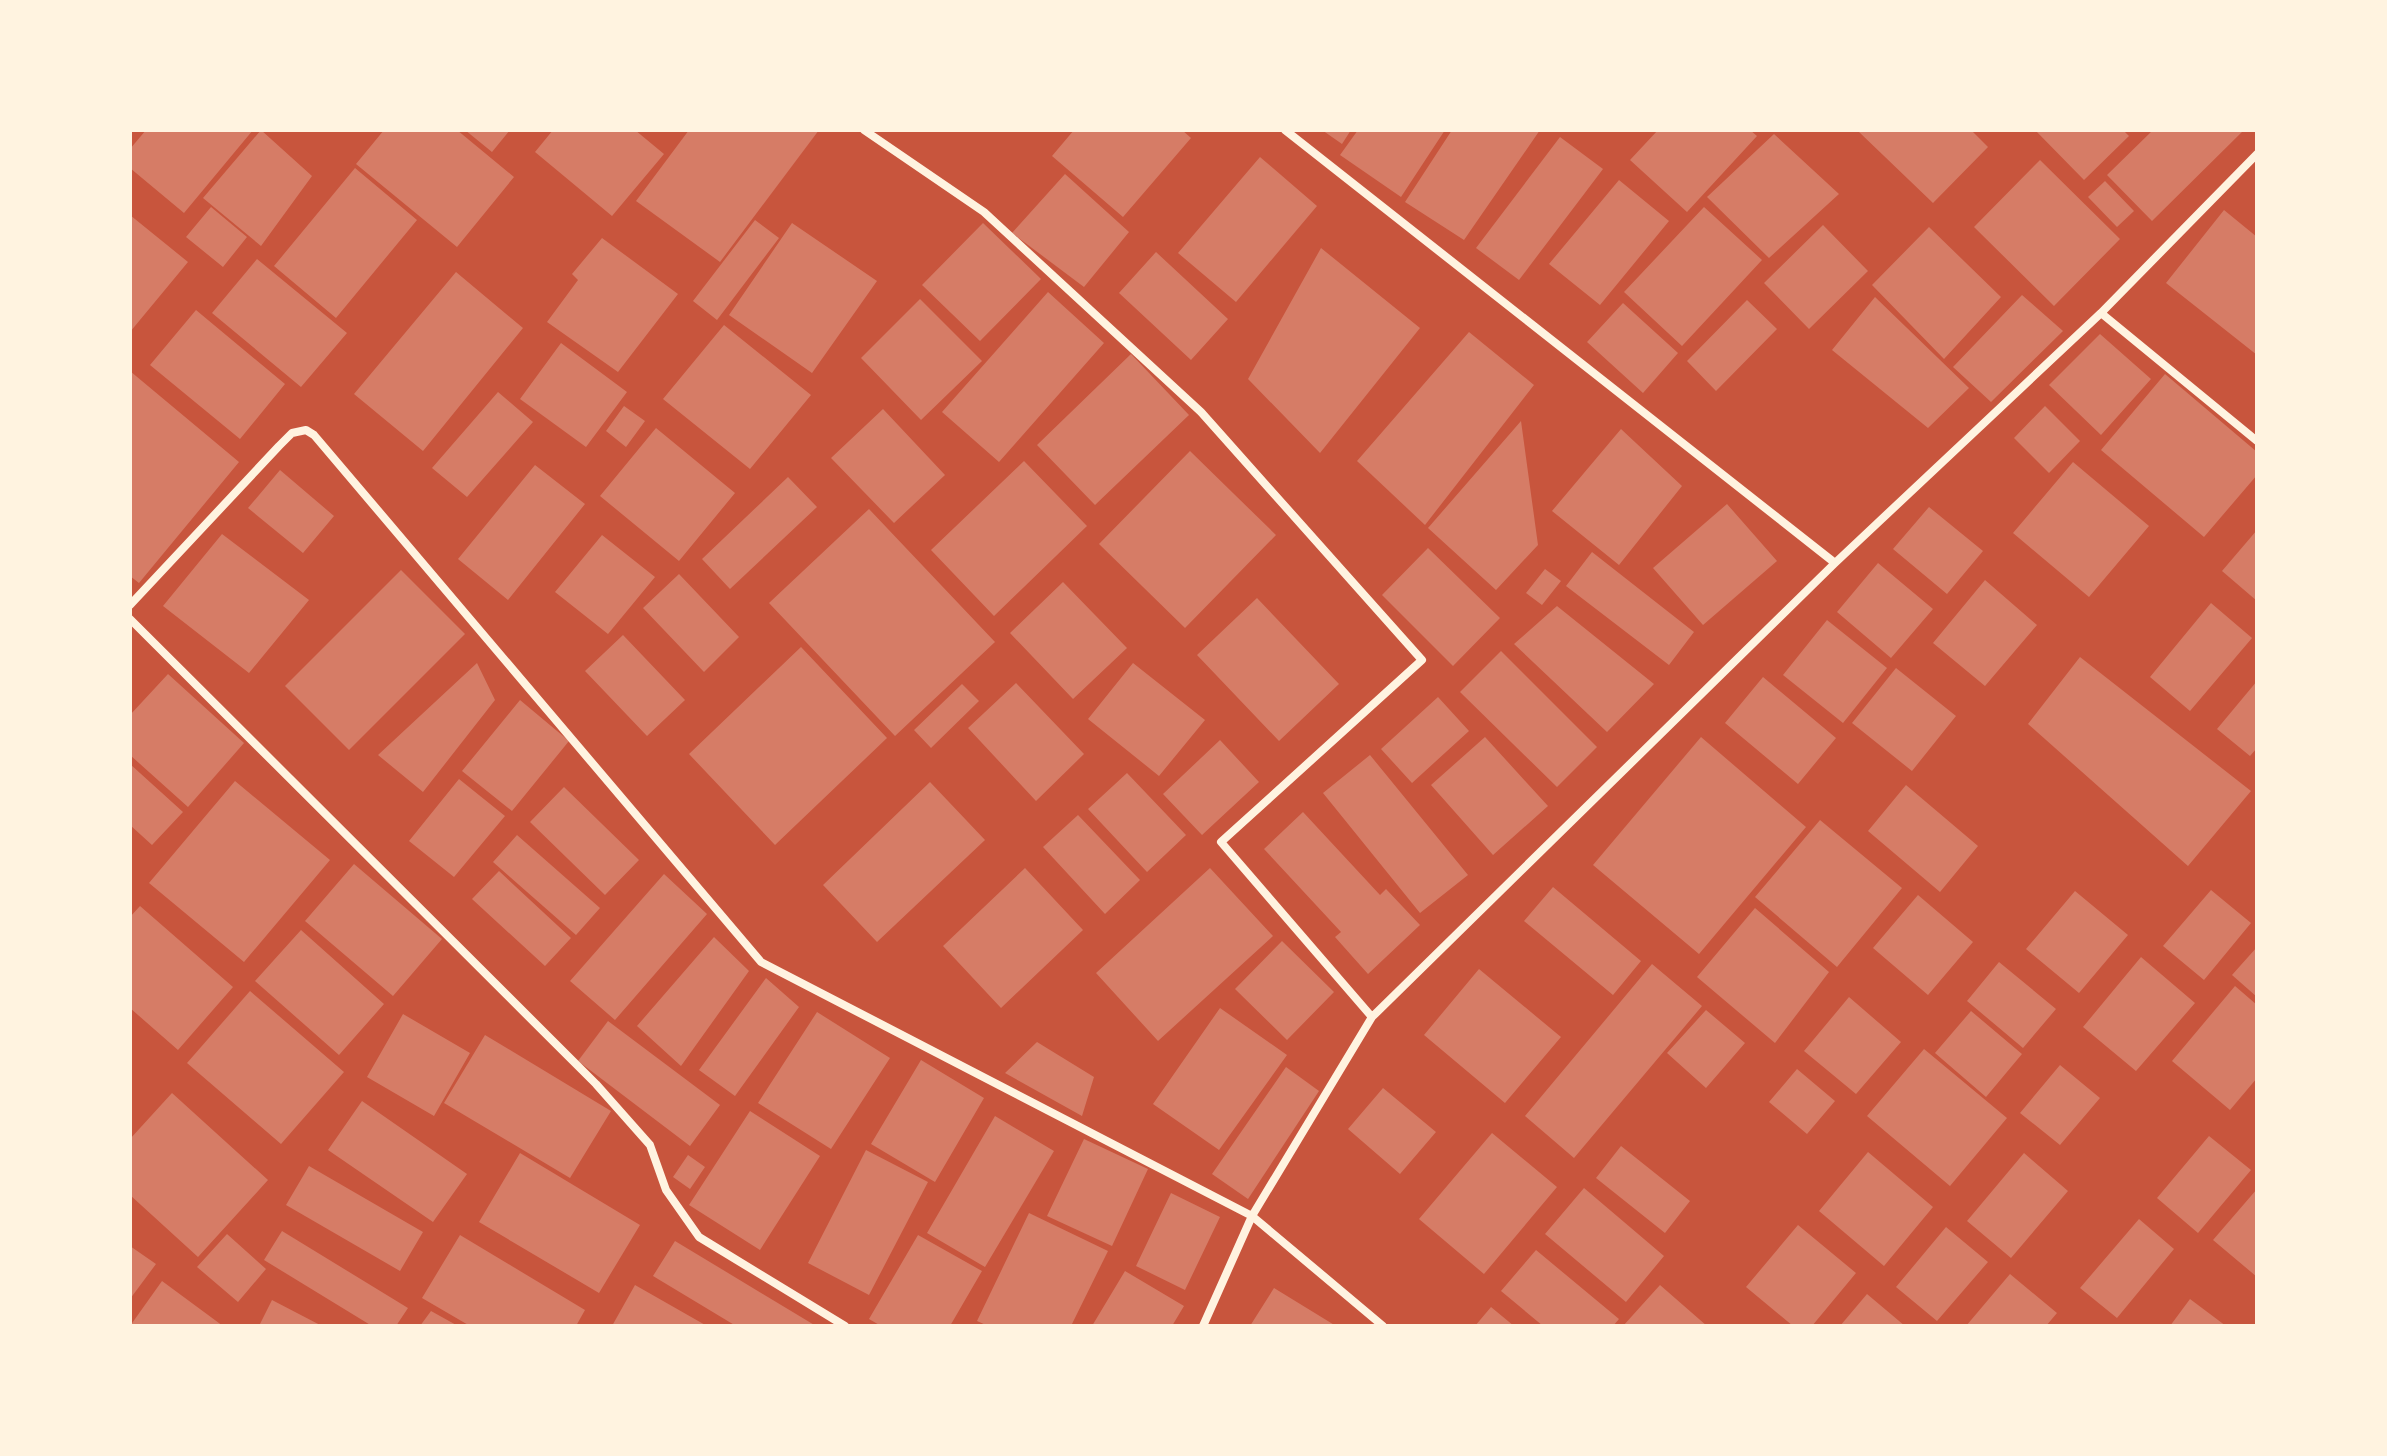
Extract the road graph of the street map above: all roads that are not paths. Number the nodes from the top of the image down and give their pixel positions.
1 (864, 130) edge
2 (1285, 130) edge
3 (2257, 154) edge
4 (2101, 313) junction
5 (2257, 441) edge
6 (1835, 563) junction
7 (130, 605) edge
8 (130, 619) edge
9 (1372, 1017) junction
10 (1252, 1216) junction
11 (845, 1326) edge
12 (1203, 1326) edge
13 (1383, 1326) edge

1 - 9 street
2 - 6 street
3 - 4 street
4 - 5 street
4 - 6 street
6 - 9 street
7 - 10 street
8 - 11 street
9 - 10 street
10 - 12 street
10 - 13 street

